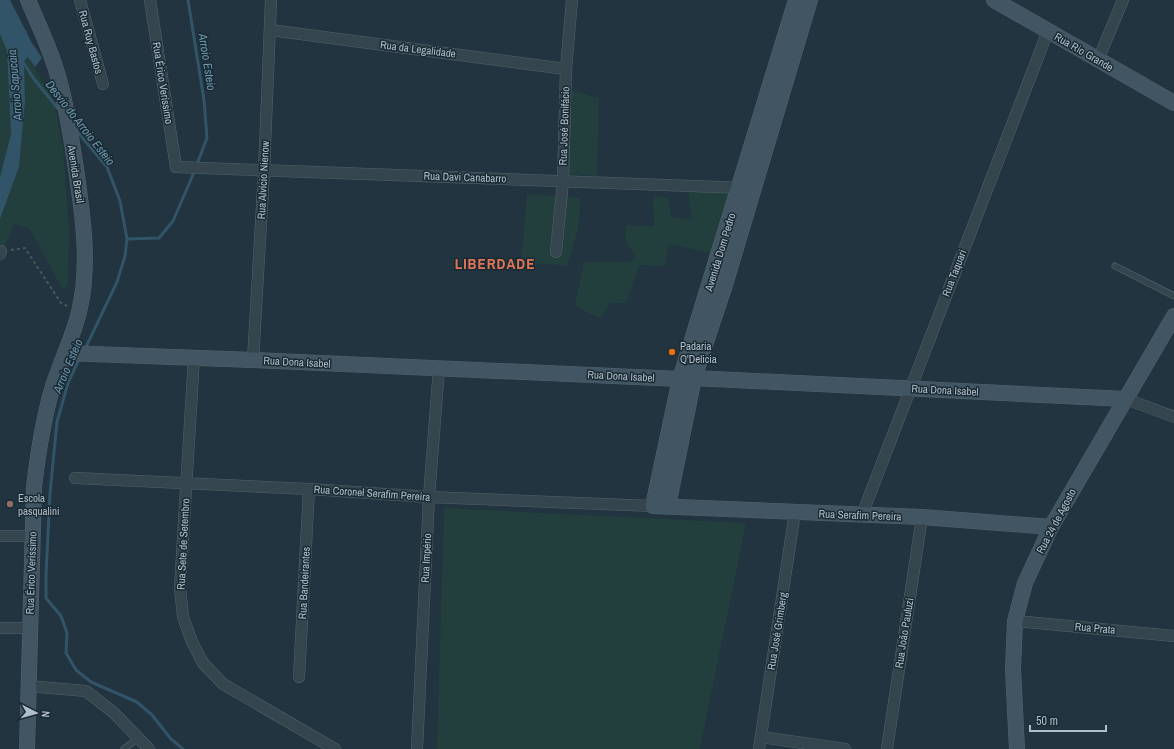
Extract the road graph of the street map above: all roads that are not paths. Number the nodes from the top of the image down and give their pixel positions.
1 (28, 0) edge
2 (80, 0) edge
3 (150, 0) edge
4 (271, 0) edge
5 (572, 0) edge
6 (994, 0) edge
7 (1123, 0) edge
8 (802, 4) edge
9 (270, 30) junction
10 (1048, 31) junction
11 (1098, 60) junction
12 (566, 68) junction
13 (103, 84) dead end
14 (1174, 104) edge
15 (176, 167) joint
16 (264, 171) junction
17 (563, 181) junction
18 (747, 188) junction
19 (556, 252) dead end
20 (1115, 266) dead end
21 (1174, 296) edge
22 (1174, 316) edge
23 (70, 353) junction
24 (194, 357) junction
25 (253, 360) junction
26 (439, 368) junction
27 (687, 379) junction
28 (910, 388) junction
29 (1126, 399) junction
30 (1174, 416) edge
31 (75, 478) dead end
32 (187, 484) junction
33 (309, 489) junction
34 (428, 497) junction
35 (653, 506) junction
36 (668, 506) junction
37 (795, 512) junction
38 (862, 515) junction
39 (922, 517) junction
40 (1051, 527) junction
41 (0, 536) edge
42 (32, 536) junction
43 (1015, 620) junction
44 (0, 628) edge
45 (29, 628) junction
46 (1174, 636) edge
47 (299, 677) dead end
48 (28, 686) junction
49 (761, 737) junction
50 (138, 738) junction
51 (27, 749) edge
52 (124, 749) edge
53 (149, 749) edge
54 (335, 749) edge
55 (417, 749) edge
56 (759, 749) edge
57 (845, 749) edge
58 (887, 749) edge
59 (1017, 749) edge

1 - 23 street, Avenida Brasil
2 - 13 street, Rua Ruy Bastos
3 - 15 street, Rua Érico Veríssimo
4 - 9 street, Rua Alvício Nienow
5 - 12 street, Rua José Bonifácio
6 - 10 street, Rua Rio Grande
7 - 11 street
8 - 18 street, Avenida Dom Pedro
9 - 12 street, Rua da Legalidade
9 - 16 street, Rua Alvício Nienow
10 - 11 street, Rua Rio Grande
10 - 28 street, Rua Taquari
11 - 14 street, Rua Rio Grande
12 - 17 street, Rua José Bonifácio
15 - 16 street, Rua Davi Canabarro
16 - 17 street, Rua Davi Canabarro
16 - 25 street, Rua Alvício Nienow
17 - 18 street, Rua Davi Canabarro
17 - 19 street, Rua José Bonifácio
18 - 27 street, Avenida Dom Pedro
20 - 21 lane
22 - 29 street, Rua 24 de Agosto
23 - 24 street, Rua Dona Isabel
23 - 42 street, Rua Érico Veríssimo
24 - 25 street, Rua Dona Isabel
24 - 32 street, Rua Sete de Setembro
25 - 26 street, Rua Dona Isabel
26 - 27 street, Rua Dona Isabel
26 - 34 street, Rua Império
27 - 28 street, Rua Dona Isabel
27 - 35 street, Avenida Dom Pedro
27 - 36 street, Avenida Dom Pedro
28 - 29 street, Rua Dona Isabel
28 - 38 street, Rua Taquari
29 - 30 street, Rua Dona Isabel
29 - 40 street, Rua 24 de Agosto
31 - 32 street, Rua Coronel Serafim Pereira
32 - 33 street, Rua Coronel Serafim Pereira
32 - 54 street, Rua Sete de Setembro
33 - 34 street, Rua Coronel Serafim Pereira
33 - 47 street, Rua Bandeirantes
34 - 35 street, Rua Coronel Serafim Pereira
34 - 55 street, Rua Império
35 - 36 street, Rua Coronel Serafim Pereira
36 - 37 street, Rua Serafim Pereira
37 - 38 street, Rua Serafim Pereira
37 - 49 street, Rua José Grimberg
38 - 39 street, Rua Serafim Pereira
39 - 40 street, Rua Serafim Pereira
39 - 58 street, Rua João Pauluzi
40 - 43 street, Rua 24 de Agosto
41 - 42 street
42 - 45 street, Rua Érico Veríssimo
43 - 46 street, Rua Prata
43 - 59 street, Rua 24 de Agosto
44 - 45 street
45 - 48 street, Rua Érico Veríssimo
48 - 50 street
48 - 51 street, Rua Érico Veríssimo
49 - 56 street, Rua José Grimberg
49 - 57 street
50 - 52 lane
50 - 53 street

